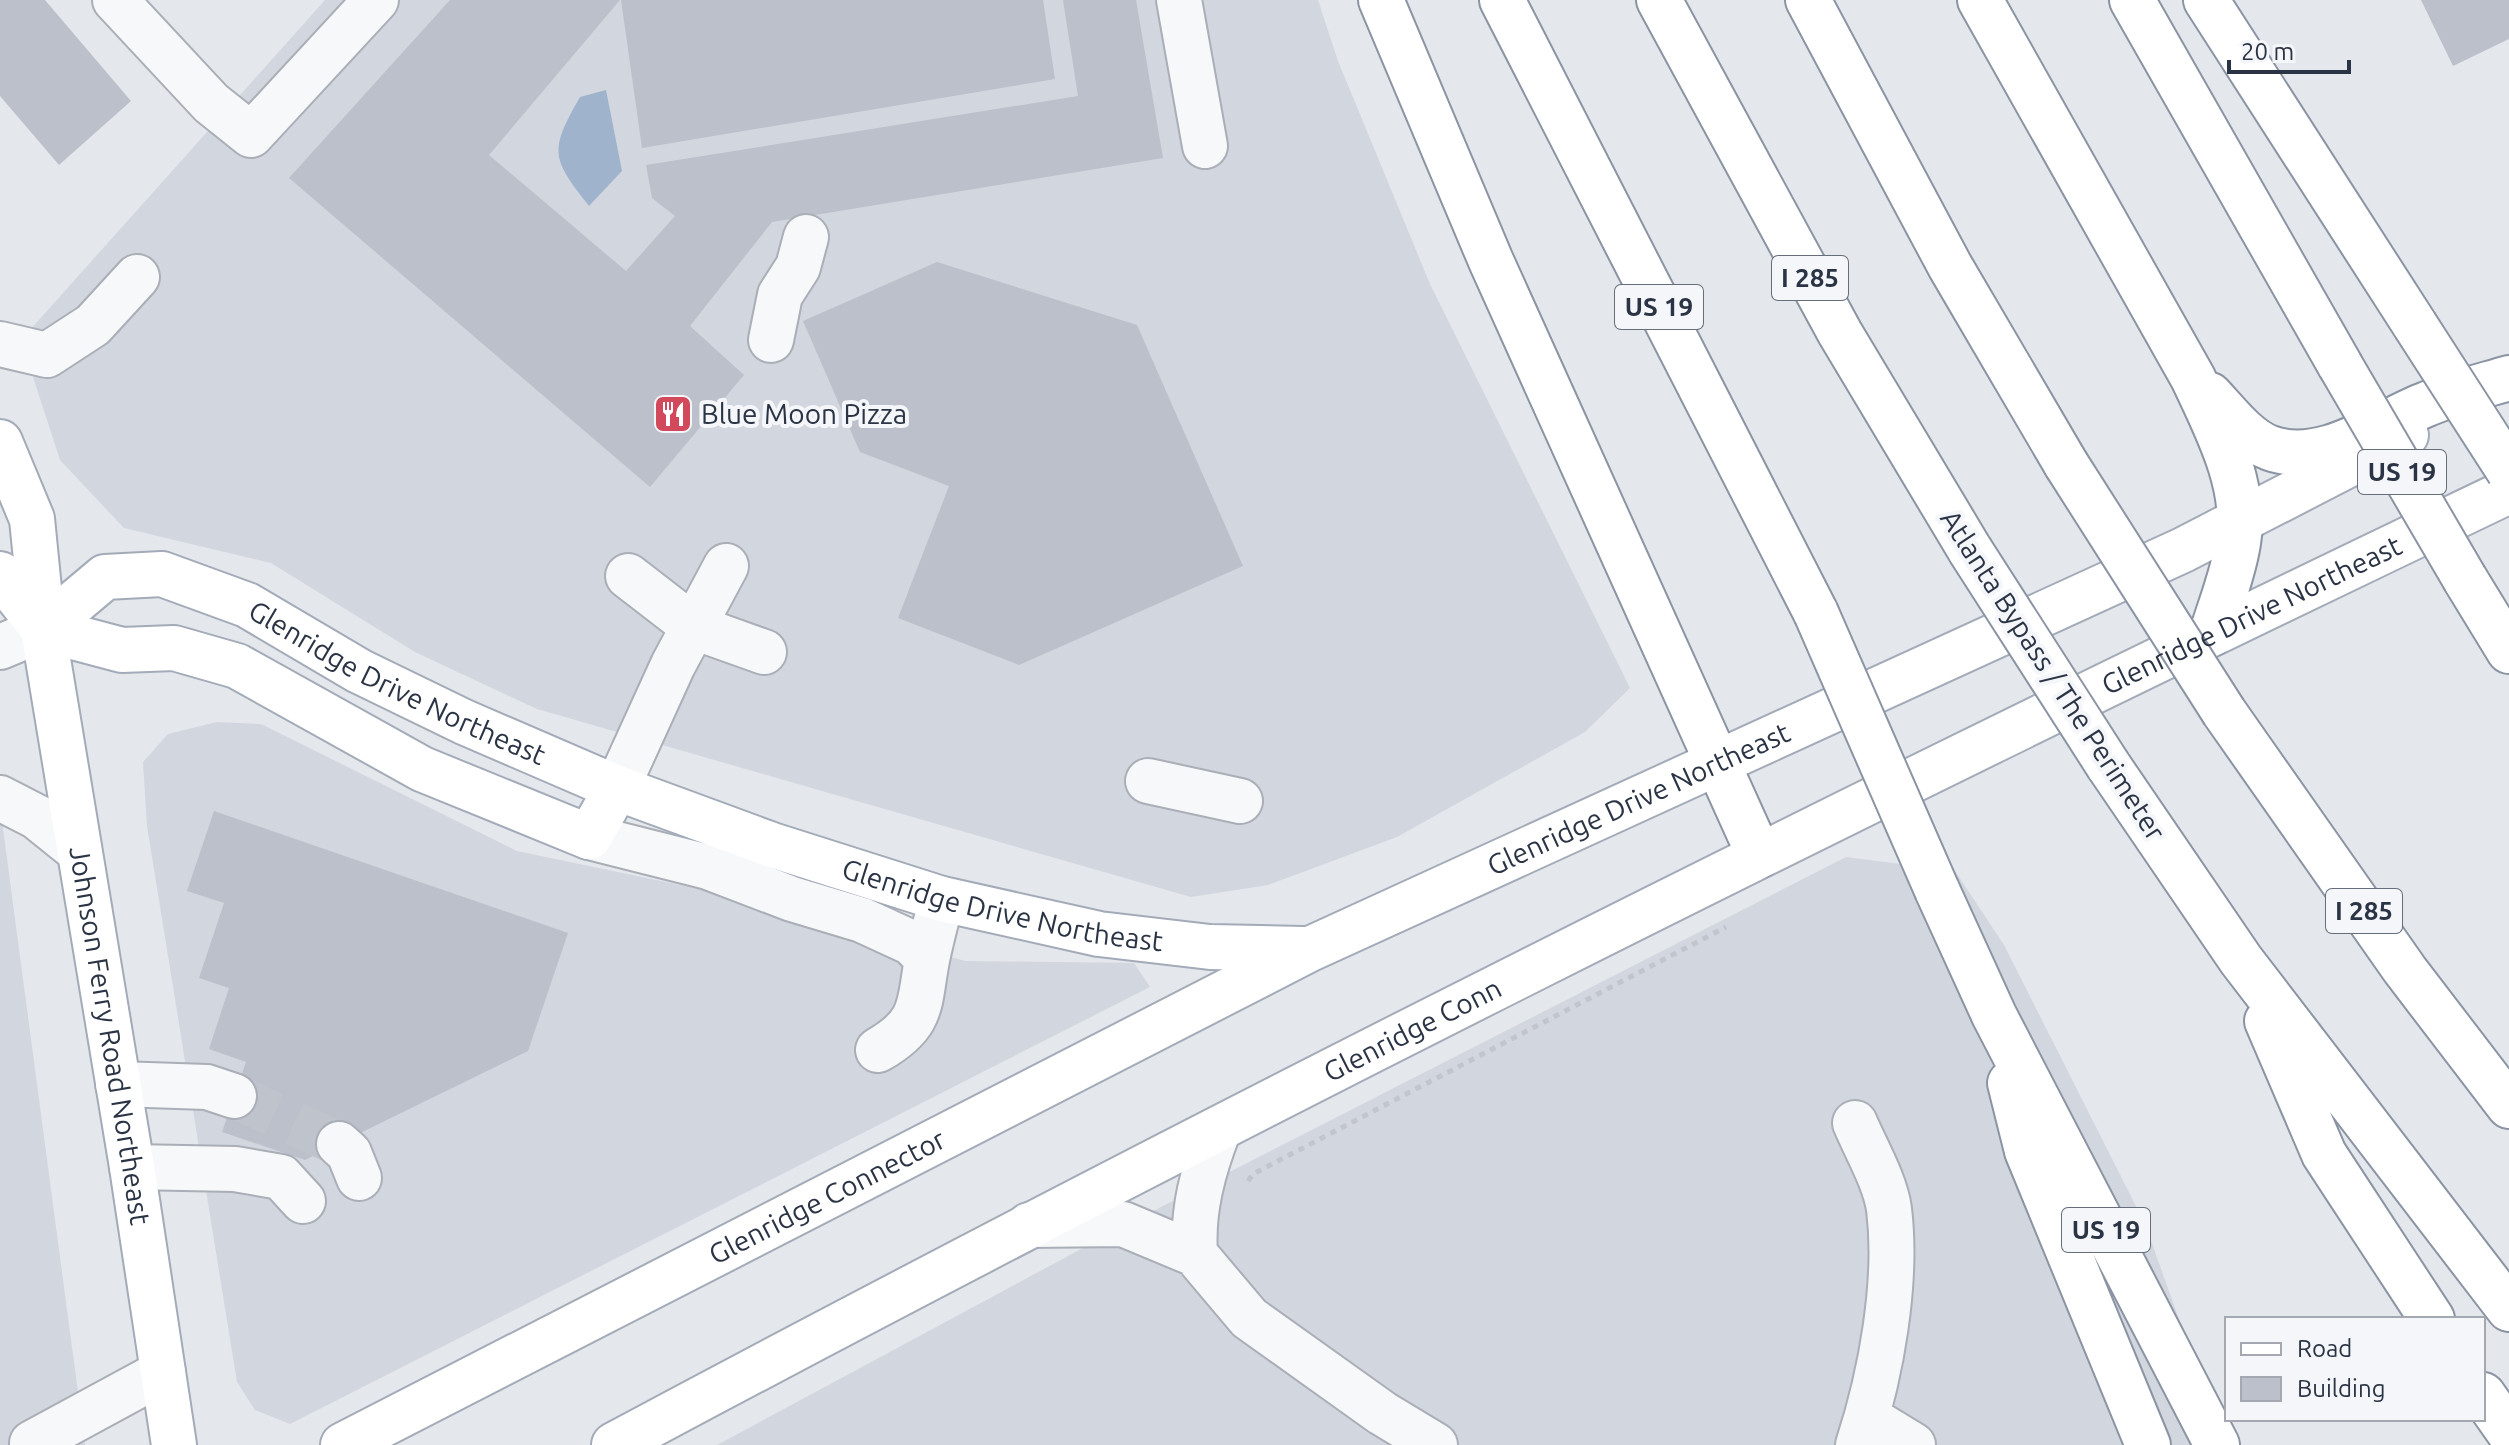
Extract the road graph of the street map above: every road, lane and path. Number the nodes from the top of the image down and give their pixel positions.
1 (115, 0) edge
2 (376, 0) edge
3 (1179, 0) edge
4 (1381, 0) edge
5 (1502, 0) edge
6 (1659, 0) edge
7 (1808, 0) edge
8 (1980, 0) edge
9 (2132, 0) edge
10 (2206, 0) edge
11 (1205, 146) dead end
12 (806, 237) dead end
13 (137, 277) dead end
14 (771, 340) dead end
15 (0, 344) edge
16 (2193, 378) junction
17 (2509, 380) edge
18 (0, 442) edge
19 (2509, 471) edge
20 (2509, 491) edge
21 (2239, 522) junction
22 (726, 566) dead end
23 (0, 574) edge
24 (628, 576) dead end
25 (694, 627) junction
26 (43, 629) junction
27 (2212, 633) junction
28 (0, 647) edge
29 (2509, 651) edge
30 (764, 652) dead end
31 (1717, 764) junction
32 (1148, 781) dead end
33 (617, 788) junction
34 (0, 798) edge
35 (1240, 801) dead end
36 (589, 837) junction
37 (78, 850) junction
38 (1759, 855) junction
39 (942, 899) junction
40 (1726, 927) dead end
41 (1608, 932) joint
42 (1310, 949) junction
43 (927, 959) junction
44 (2241, 960) junction
45 (1994, 1015) junction
46 (878, 1050) dead end
47 (118, 1084) junction
48 (234, 1096) tunnel mouth
49 (2509, 1106) edge
50 (1855, 1123) dead end
51 (1219, 1129) junction
52 (132, 1167) junction
53 (1245, 1186) dead end
54 (303, 1201) dead end
55 (1029, 1225) junction
56 (1195, 1254) junction
57 (2509, 1309) edge
58 (2431, 1317) edge
59 (163, 1372) junction
60 (2485, 1398) edge
61 (1862, 1431) edge
62 (2509, 1432) edge
63 (32, 1443) dead end
64 (174, 1445) edge
65 (343, 1445) edge
66 (614, 1445) edge
67 (1435, 1445) edge
68 (1913, 1445) edge
69 (2148, 1445) edge
70 (2217, 1445) edge

1 - 2 street
3 - 11 street
4 - 31 main road
5 - 45 main road, US 19, bridge
6 - 44 main road, Atlanta Bypass / The Perimeter / I 285, bridge
7 - 49 main road, I 285, bridge
8 - 16 main road
9 - 29 main road, US 19, bridge
10 - 19 main road, bridge
12 - 14 street
13 - 15 street
16 - 17 main road
16 - 21 main road
17 - 21 main road, Glenridge Drive Northeast
18 - 26 main road, Johnson Ferry Road Northeast
20 - 27 main road, Glenridge Drive Northeast
21 - 27 main road
21 - 31 main road, Glenridge Drive Northeast
22 - 25 street
23 - 26 main road, Johnson Ferry Road Northeast
24 - 25 street
25 - 30 street
25 - 33 street
26 - 28 street
26 - 33 main road, Glenridge Drive Northeast
26 - 36 main road, Glenridge Drive Northeast
26 - 37 main road, Johnson Ferry Road Northeast
27 - 38 main road, Glenridge Drive Northeast
31 - 38 main road
31 - 42 main road, Glenridge Drive Northeast
32 - 35 street
33 - 36 main road
33 - 39 main road, Glenridge Drive Northeast
34 - 37 street
36 - 43 street
37 - 47 main road, Johnson Ferry Road Northeast
38 - 41 main road, Glenridge Drive Northeast
39 - 42 main road, Glenridge Drive Northeast
39 - 43 street
40 - 53 path
41 - 51 main road, Glenridge Conn
42 - 65 main road, Glenridge Connector
43 - 46 street
44 - 57 main road, Atlanta Bypass / The Perimeter / I 285
44 - 58 main road
45 - 69 main road
45 - 70 main road, US 19
47 - 48 street
47 - 52 main road, Johnson Ferry Road Northeast
50 - 61 street
51 - 55 main road
51 - 56 street
52 - 54 street
52 - 59 main road, Johnson Ferry Road Northeast
55 - 56 street
55 - 66 main road
56 - 67 street
59 - 63 street
59 - 64 main road, Johnson Ferry Road Northeast
60 - 62 main road
61 - 68 street

